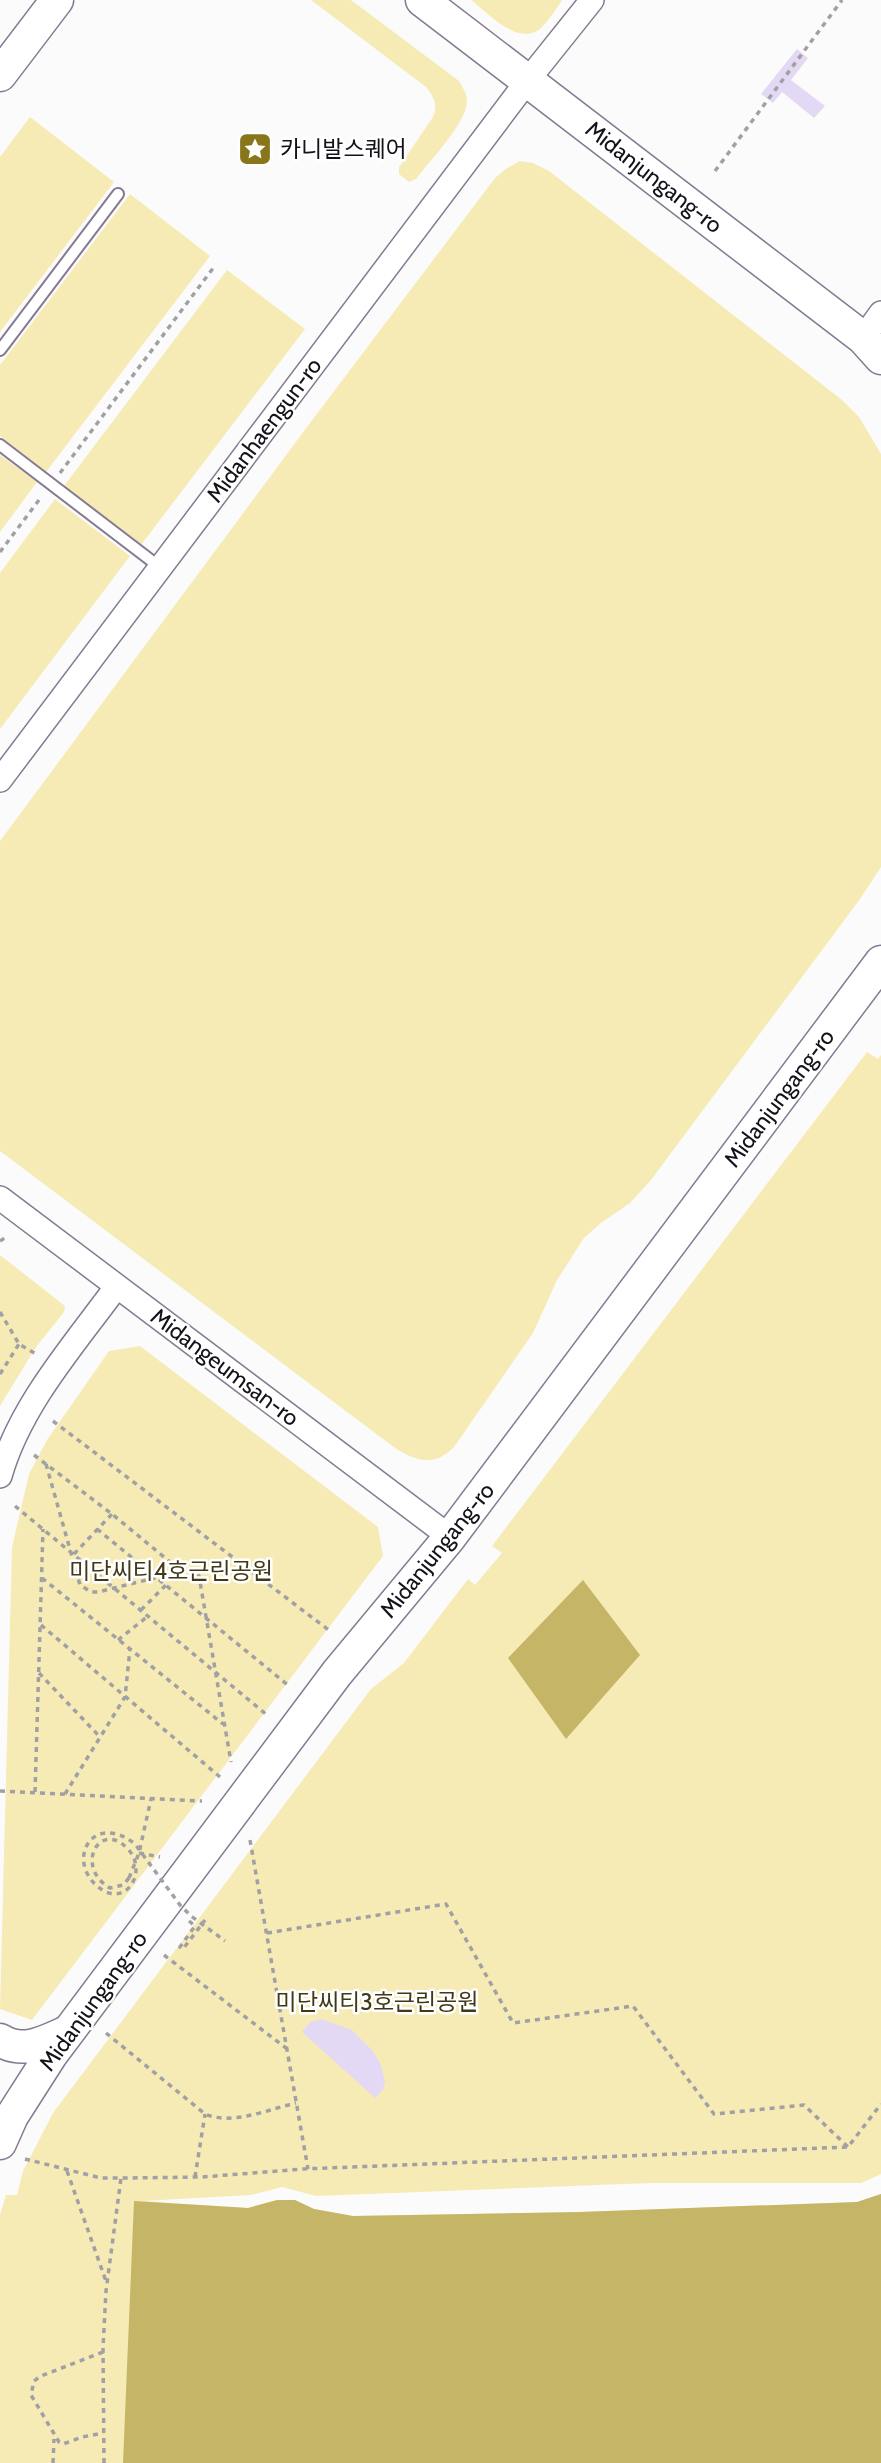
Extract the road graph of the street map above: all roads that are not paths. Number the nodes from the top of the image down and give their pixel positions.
1 (57, 0) edge
2 (422, 0) edge
3 (592, 0) edge
4 (0, 75) edge
5 (528, 80) junction
6 (118, 194) dead end
7 (875, 337) edge
8 (0, 350) edge
9 (0, 445) edge
10 (161, 568) junction
11 (0, 780) edge
12 (881, 962) edge
13 (0, 1198) edge
14 (117, 1286) junction
15 (0, 1476) edge
16 (450, 1537) junction
17 (69, 2031) junction
18 (0, 2040) edge
19 (9, 2131) edge

1 - 4 street
2 - 5 street, Midanjungang-ro
3 - 5 street, Midanhaengun-ro
5 - 7 street, Midanjungang-ro
5 - 10 street, Midanhaengun-ro
6 - 8 lane
9 - 10 lane
10 - 11 street, Midanhaengun-ro
12 - 16 street, Midanjungang-ro
13 - 14 street, Midangeumsan-ro
14 - 15 street
14 - 16 street, Midangeumsan-ro
16 - 17 street, Midanjungang-ro
17 - 18 street
17 - 19 street, Midanjungang-ro

